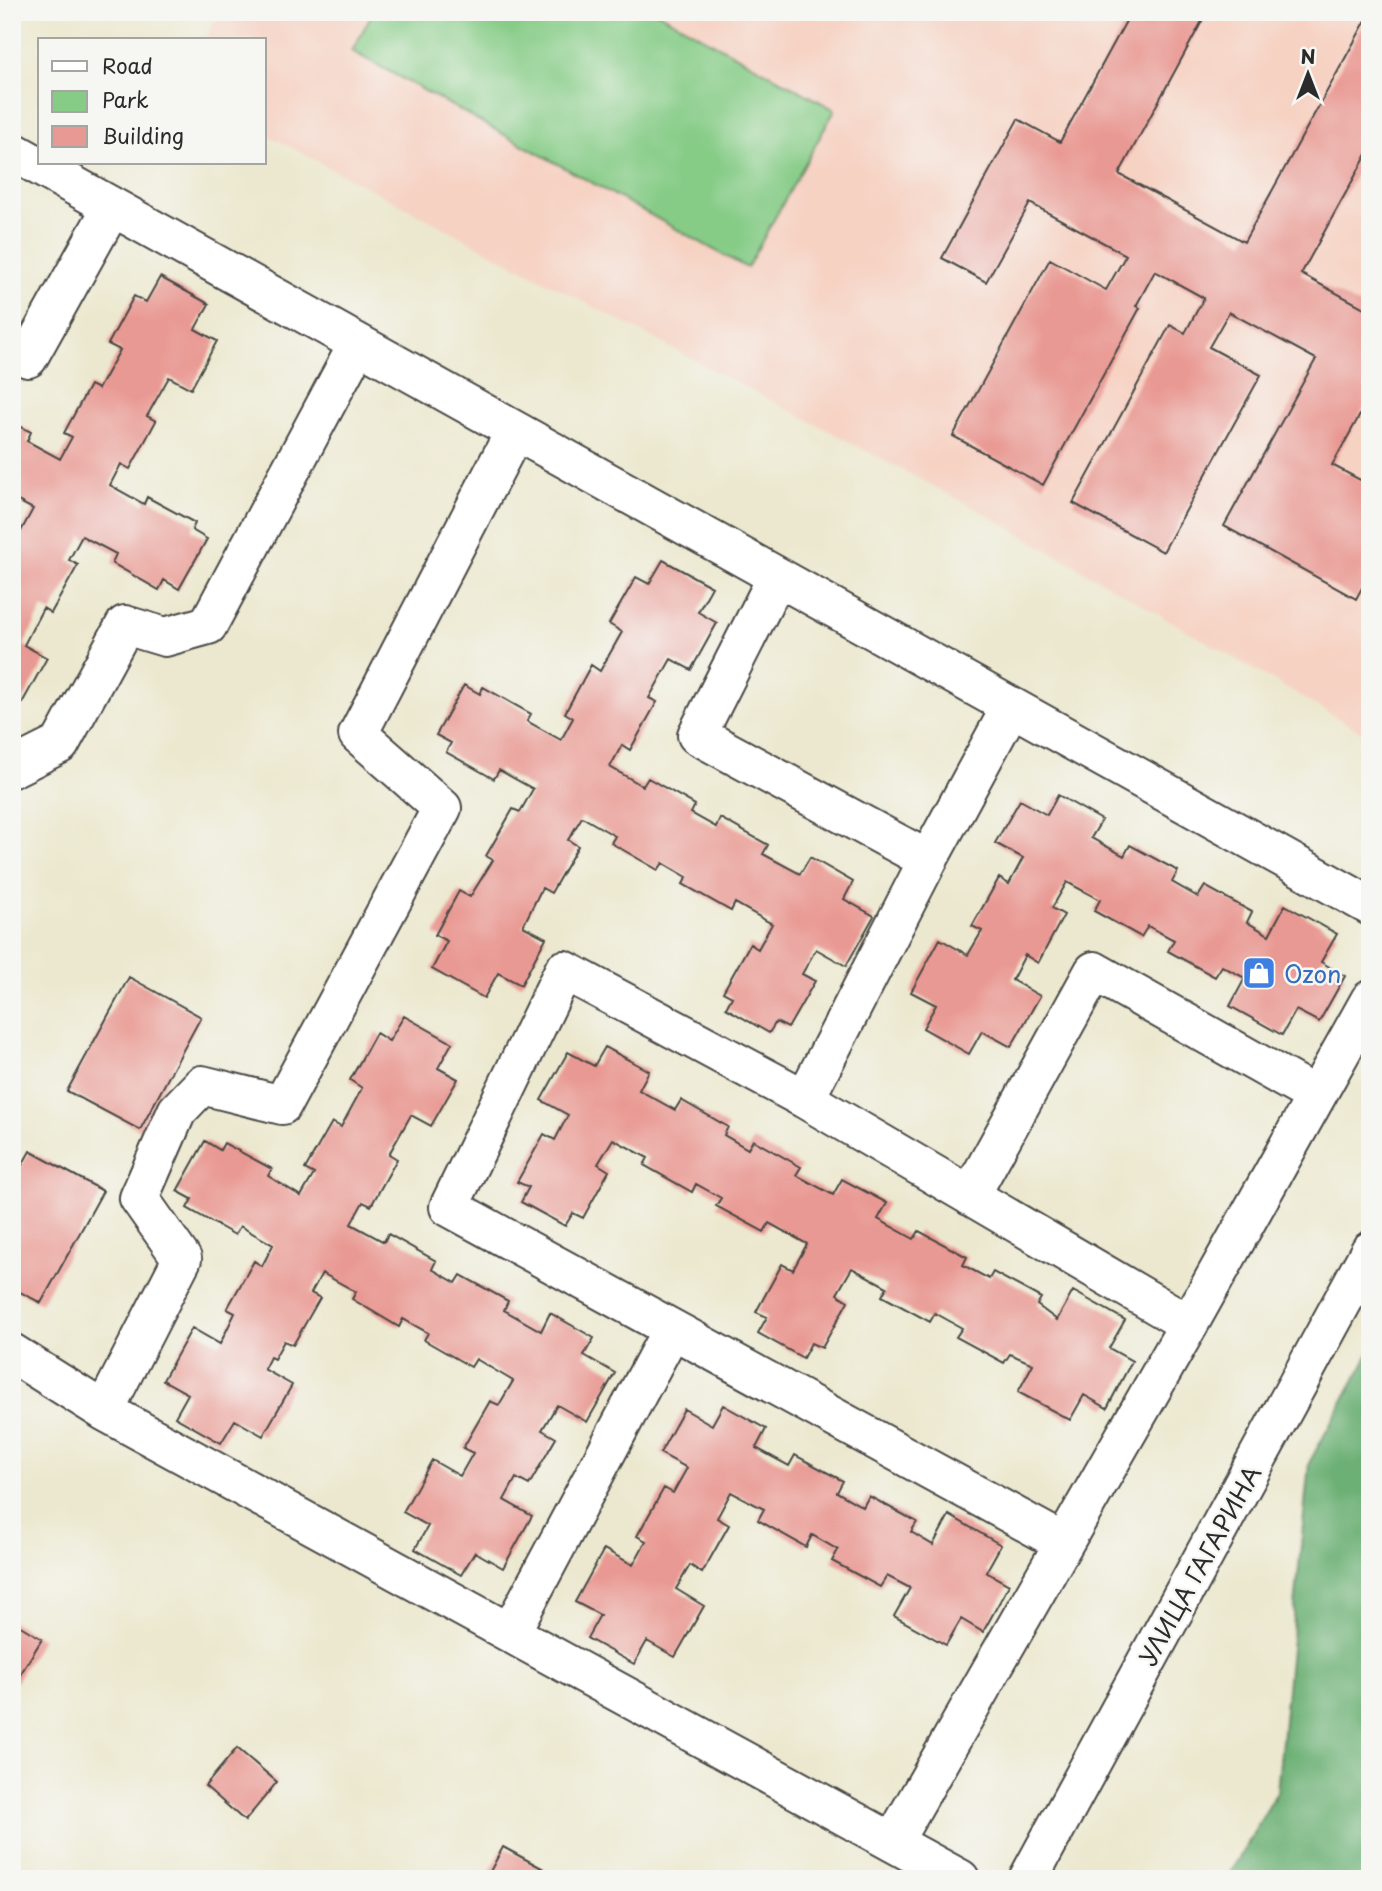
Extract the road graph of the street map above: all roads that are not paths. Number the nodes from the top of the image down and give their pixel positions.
1 (12, 151) edge
2 (112, 207) junction
3 (358, 344) junction
4 (12, 350) edge
5 (515, 431) junction
6 (777, 577) junction
7 (1011, 707) junction
8 (12, 768) edge
9 (928, 860) junction
10 (1370, 906) edge
11 (1370, 1000) edge
12 (1317, 1096) junction
13 (804, 1099) junction
14 (970, 1196) junction
15 (1370, 1251) edge
16 (1189, 1324) junction
17 (672, 1329) junction
18 (12, 1353) edge
19 (104, 1410) junction
20 (1064, 1543) junction
21 (510, 1633) junction
22 (893, 1842) junction
23 (960, 1879) edge
24 (1028, 1879) edge

1 - 2 street
2 - 3 street
2 - 4 street
3 - 5 street
3 - 8 street
5 - 6 street
5 - 19 street
6 - 7 street
6 - 9 street
7 - 9 street
7 - 10 street
9 - 13 street
11 - 12 street
12 - 14 street
12 - 16 street
13 - 14 street
13 - 17 street
14 - 16 street
15 - 24 street, УЛИЦА ГАГАРИНА
16 - 20 street
17 - 20 street
17 - 21 street
18 - 19 street
19 - 21 street
20 - 22 street
21 - 22 street
22 - 23 street

